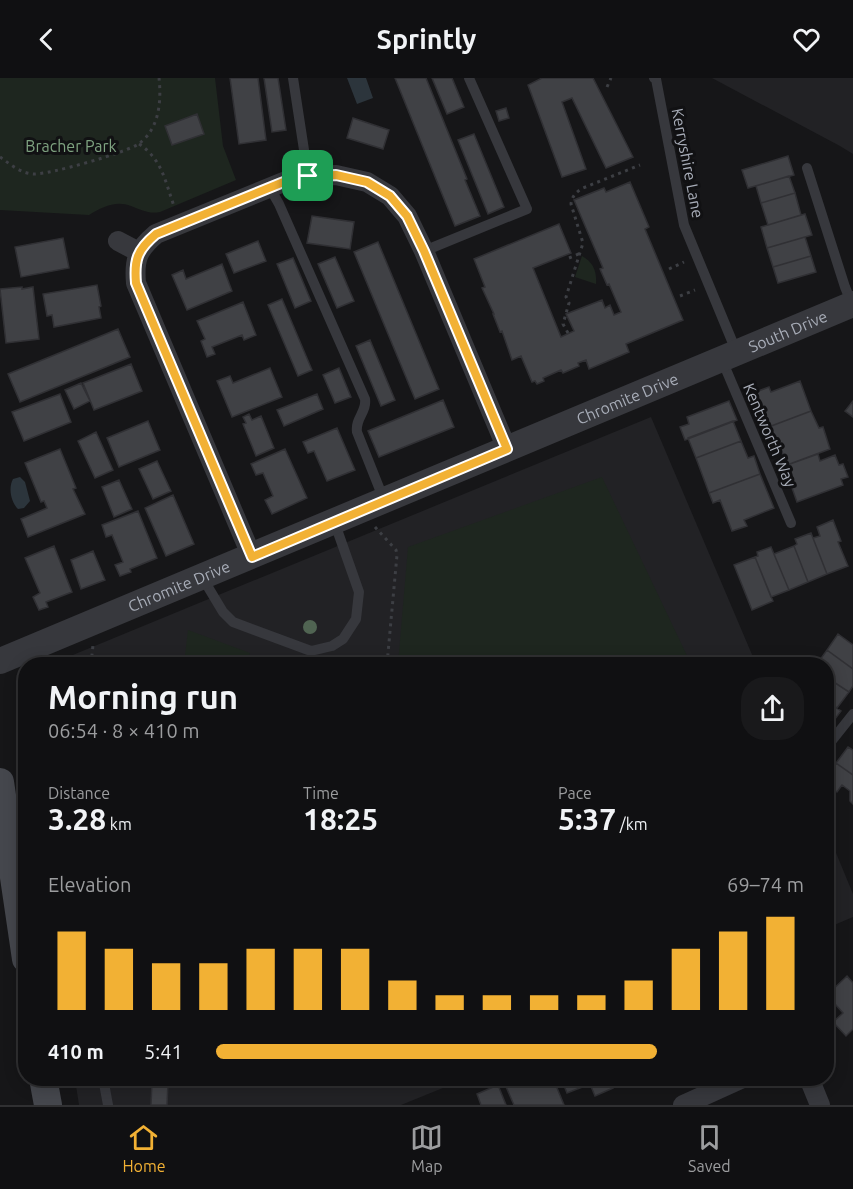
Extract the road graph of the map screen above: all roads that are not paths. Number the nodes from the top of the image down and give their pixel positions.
1 (292, 78) edge
2 (469, 78) edge
3 (654, 78) edge
4 (807, 168) dead end
5 (308, 176) junction
6 (270, 188) junction
7 (118, 241) dead end
8 (424, 251) junction
9 (139, 252) junction
10 (853, 304) edge
11 (729, 356) junction
12 (507, 449) junction
13 (384, 500) junction
14 (334, 521) junction
15 (791, 523) dead end
16 (252, 557) junction
17 (202, 577) junction
18 (0, 661) edge
19 (853, 714) edge
20 (834, 738) edge
21 (0, 782) edge
22 (5, 859) edge
23 (18, 921) edge
24 (45, 1086) edge
25 (104, 1086) edge
26 (725, 1086) edge
27 (812, 1086) edge
28 (48, 1105) edge
29 (108, 1105) edge
30 (683, 1105) edge
31 (820, 1105) edge

1 - 5 lane
2 - 8 lane
3 - 11 lane, Kerryshire Lane
4 - 10 lane
5 - 6 street
5 - 8 street
6 - 9 street
6 - 13 lane
7 - 9 street
8 - 12 street
9 - 16 street
10 - 11 street, South Drive
11 - 12 street, Chromite Drive
11 - 15 lane, Kentworth Way
12 - 13 street, Chromite Drive
13 - 14 street, Chromite Drive
14 - 16 street, Chromite Drive
14 - 17 lane
16 - 17 street, Chromite Drive
17 - 18 street, Chromite Drive
19 - 20 lane
21 - 22 main road
22 - 23 main road
24 - 28 main road
25 - 29 lane
26 - 30 street
27 - 31 street

